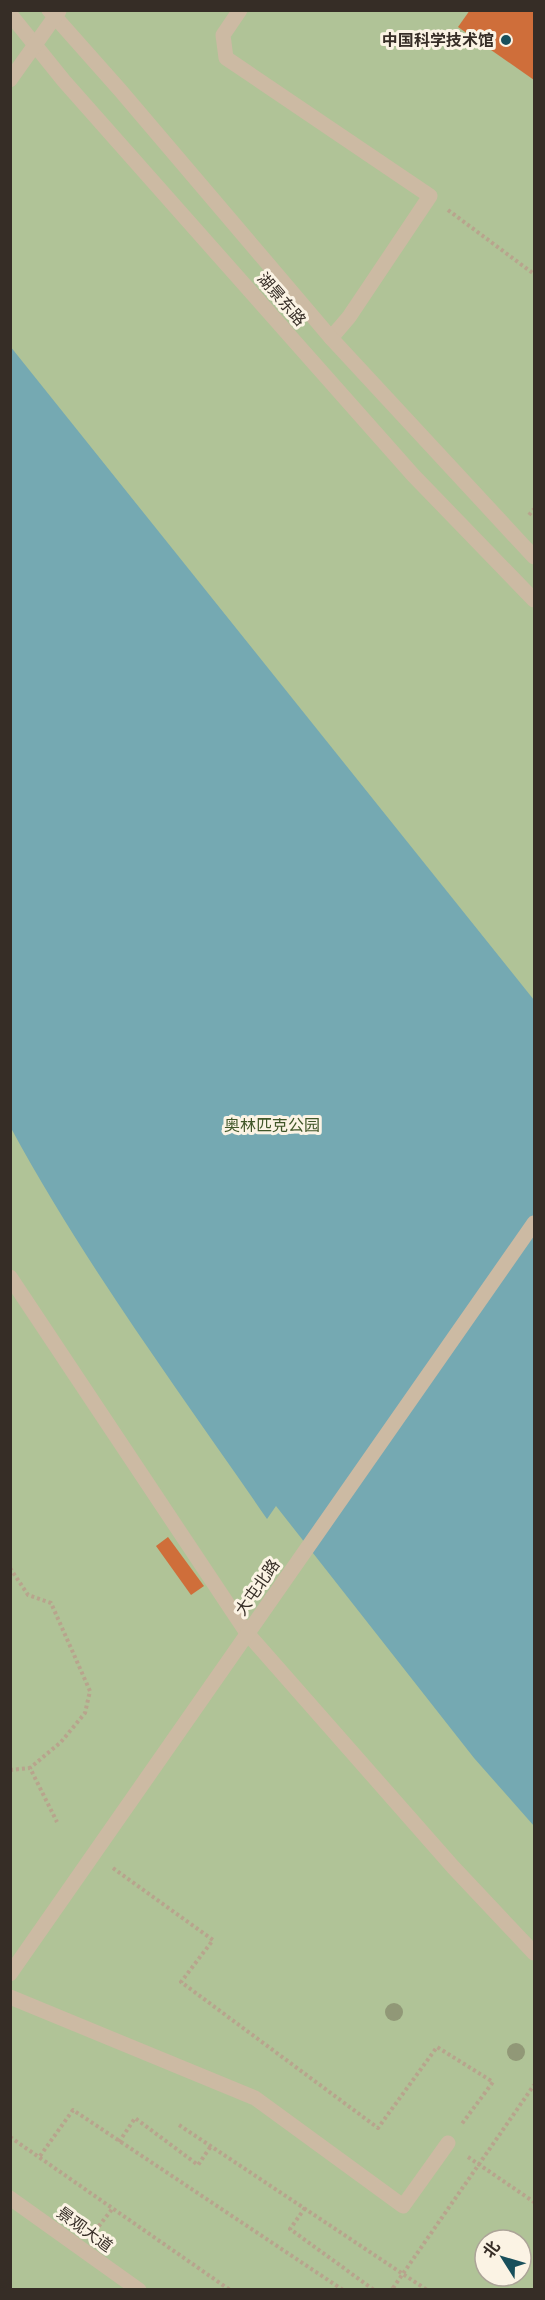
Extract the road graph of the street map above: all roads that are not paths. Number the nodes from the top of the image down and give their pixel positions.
1 (240, 10) edge
2 (55, 13) edge
3 (10, 14) edge
4 (35, 46) junction
5 (10, 80) edge
6 (331, 338) junction
7 (534, 557) edge
8 (534, 600) edge
9 (534, 1223) edge
10 (10, 1277) edge
11 (247, 1633) junction
12 (534, 1953) edge
13 (10, 1974) edge
14 (10, 1997) edge
15 (448, 2143) road end
16 (10, 2198) edge
17 (139, 2289) edge

1 - 6 street
2 - 4 street
2 - 6 street, 湖景东路
3 - 4 street, 湖景东路
4 - 5 street
4 - 8 street, 湖景东路
6 - 7 street, 湖景东路
9 - 11 street, 大屯北路
10 - 11 street
11 - 12 street
11 - 13 street, 大屯北路
14 - 15 street
16 - 17 street, 景观大道

